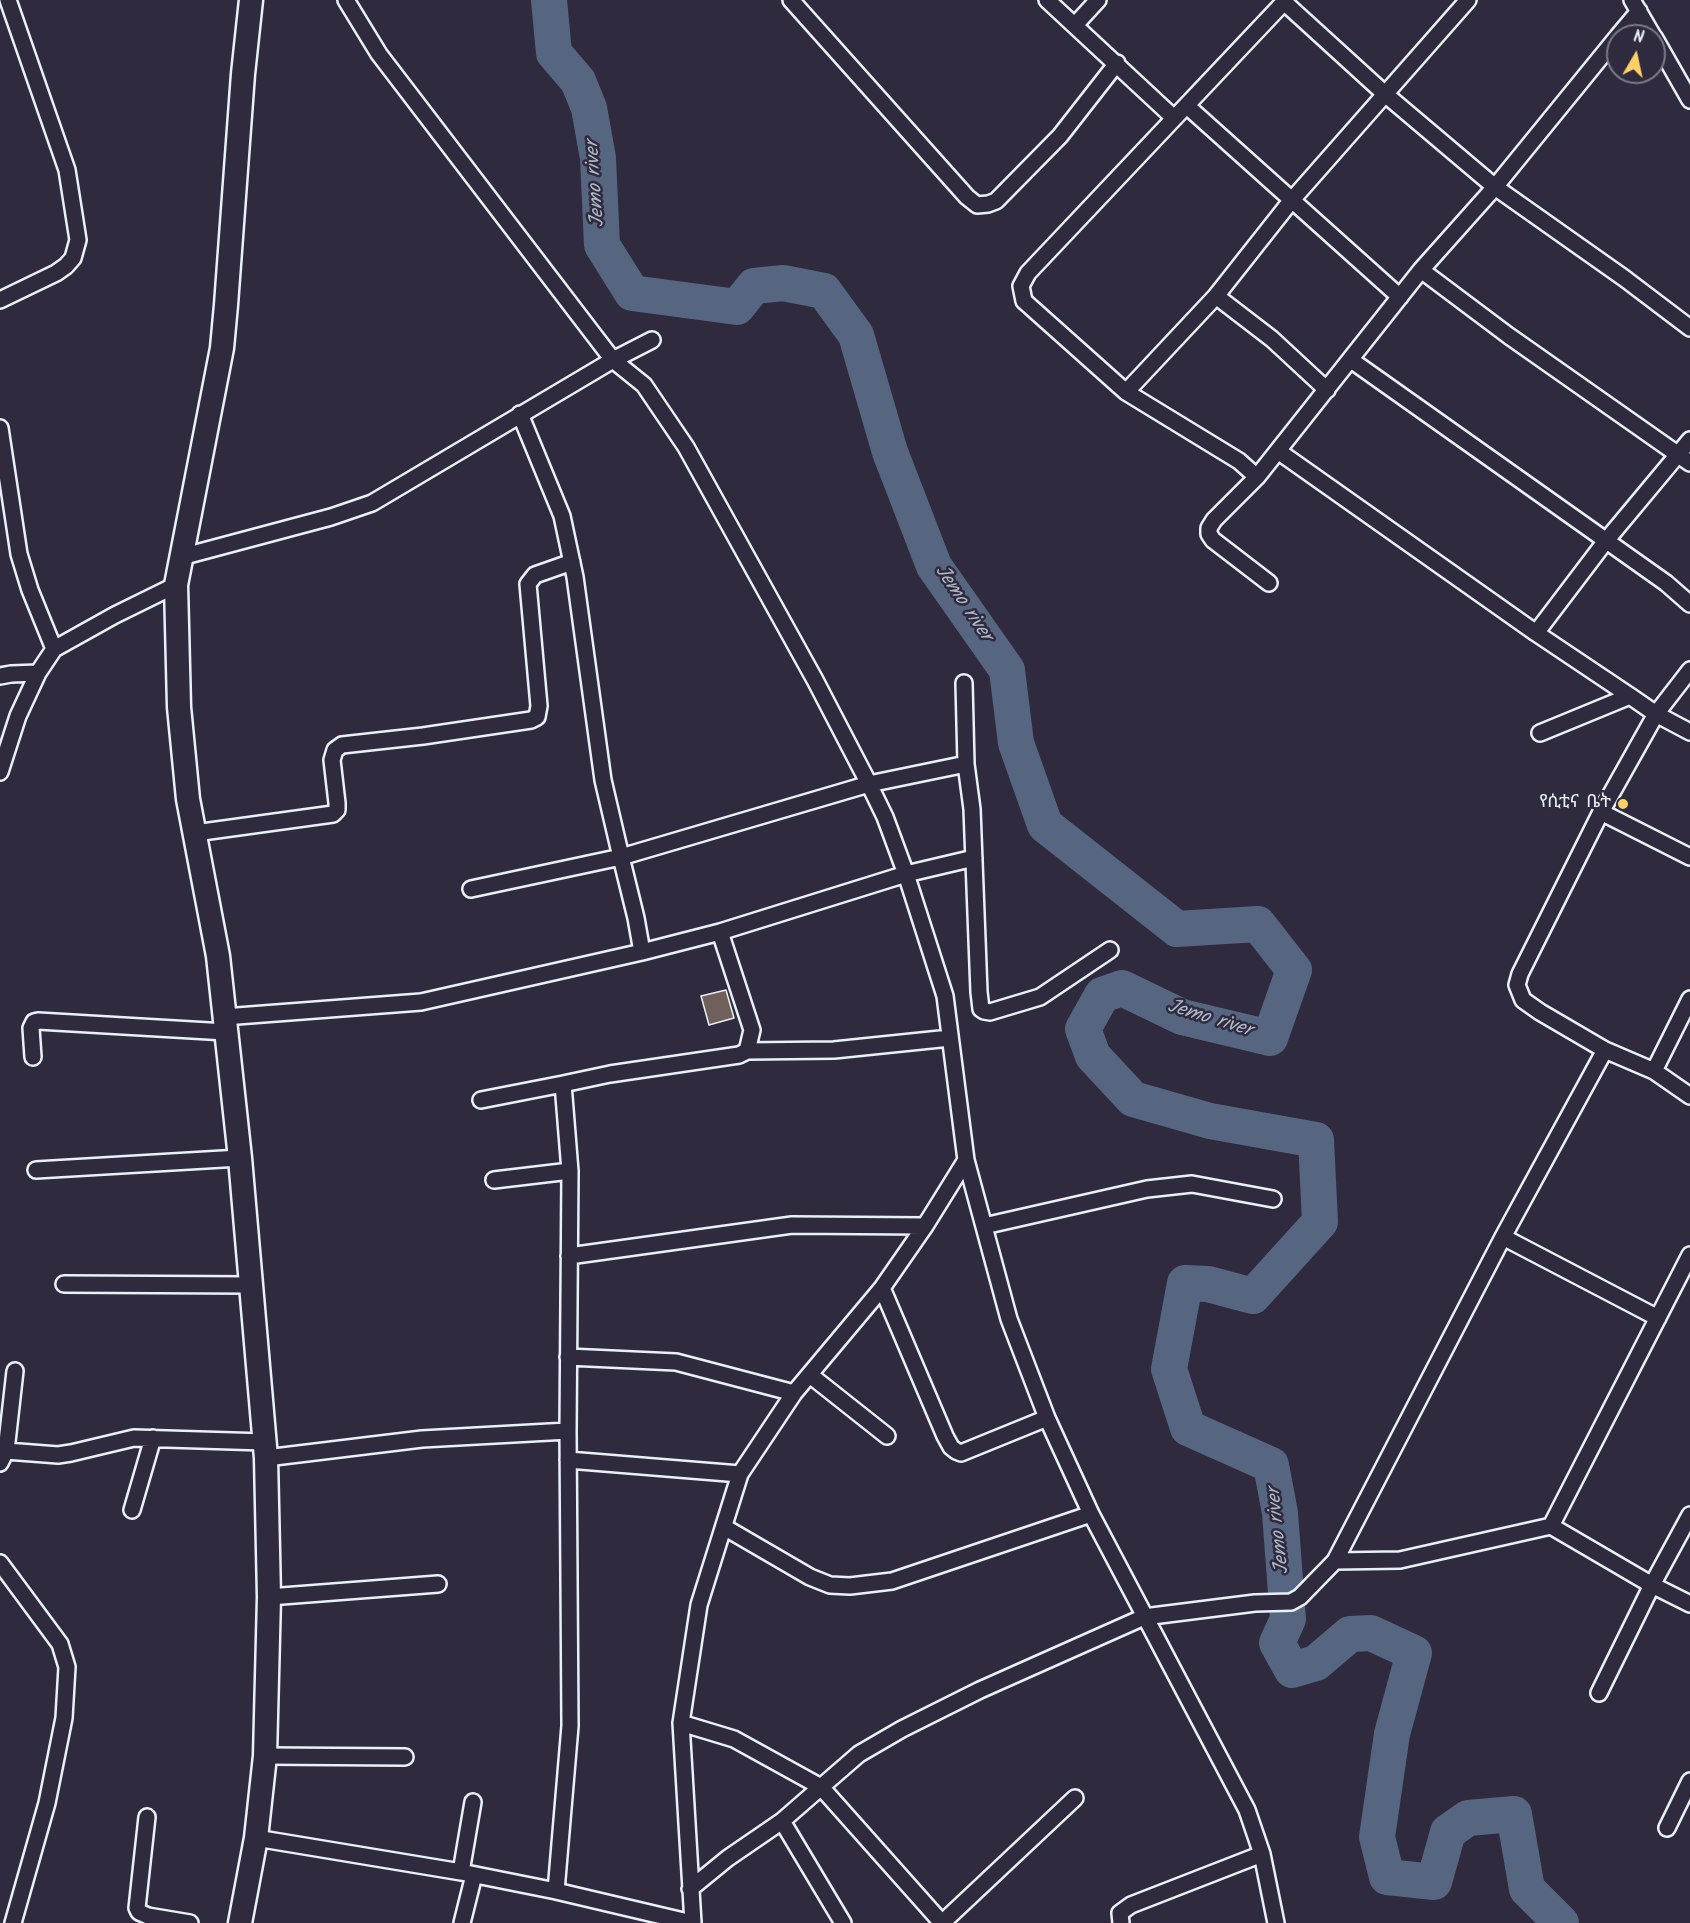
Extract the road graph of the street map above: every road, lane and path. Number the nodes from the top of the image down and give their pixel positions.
1 (8, 0) edge
2 (252, 0) edge
3 (346, 0) edge
4 (791, 0) edge
5 (1047, 0) edge
6 (1098, 0) edge
7 (1468, 0) edge
8 (1285, 1) edge
9 (1636, 5) edge
10 (1625, 24) edge
11 (1647, 24) edge
12 (1076, 25) junction
13 (1606, 51) edge
14 (1666, 58) edge
15 (1117, 63) junction
16 (1385, 94) junction
17 (1690, 100) edge
18 (1187, 106) junction
19 (1174, 118) junction
20 (1495, 187) junction
21 (1291, 201) junction
22 (1421, 270) junction
23 (1216, 296) junction
24 (1400, 297) junction
25 (0, 300) edge
26 (1690, 328) edge
27 (651, 340) dead end
28 (613, 360) junction
29 (1351, 360) junction
30 (1327, 390) junction
31 (1126, 392) junction
32 (520, 414) junction
33 (0, 428) edge
34 (1690, 440) edge
35 (1278, 451) junction
36 (1684, 458) edge
37 (1257, 477) junction
38 (1605, 542) junction
39 (181, 557) junction
40 (572, 562) junction
41 (1269, 583) dead end
42 (177, 585) junction
43 (1690, 604) edge
44 (1536, 633) junction
45 (54, 649) junction
46 (1690, 670) edge
47 (38, 673) junction
48 (0, 676) edge
49 (964, 683) dead end
50 (1630, 696) junction
51 (1656, 714) junction
52 (1690, 732) edge
53 (1540, 733) dead end
54 (966, 764) junction
55 (0, 772) edge
56 (869, 784) junction
57 (1601, 812) junction
58 (195, 833) junction
59 (621, 857) junction
60 (1690, 857) edge
61 (974, 858) junction
62 (906, 874) junction
63 (471, 889) dead end
64 (720, 932) junction
65 (1110, 950) dead end
66 (642, 952) junction
67 (1690, 999) edge
68 (225, 1024) junction
69 (950, 1038) junction
70 (1605, 1050) junction
71 (747, 1051) junction
72 (33, 1057) dead end
73 (1654, 1071) junction
74 (563, 1084) junction
75 (1690, 1096) edge
76 (481, 1100) dead end
77 (240, 1158) junction
78 (966, 1160) junction
79 (36, 1170) dead end
80 (570, 1171) junction
81 (494, 1180) dead end
82 (1273, 1199) dead end
83 (925, 1226) junction
84 (984, 1226) junction
85 (1503, 1237) junction
86 (1690, 1255) edge
87 (569, 1256) junction
88 (64, 1284) dead end
89 (251, 1284) junction
90 (882, 1288) junction
91 (1658, 1317) junction
92 (568, 1357) junction
93 (15, 1371) dead end
94 (810, 1375) junction
95 (794, 1393) junction
96 (1047, 1418) junction
97 (568, 1431) junction
98 (887, 1436) dead end
99 (153, 1438) junction
100 (265, 1450) junction
101 (3, 1457) edge
102 (568, 1460) junction
103 (740, 1474) junction
104 (132, 1510) dead end
105 (1091, 1514) junction
106 (1690, 1515) edge
107 (1551, 1526) junction
108 (724, 1527) junction
109 (1335, 1561) junction
110 (0, 1563) edge
111 (438, 1584) dead end
112 (1652, 1585) junction
113 (269, 1596) junction
114 (1690, 1604) edge
115 (1144, 1617) junction
116 (1599, 1693) dead end
117 (681, 1723) junction
118 (265, 1756) junction
119 (405, 1757) dead end
120 (1690, 1781) edge
121 (820, 1787) junction
122 (1075, 1798) dead end
123 (473, 1802) dead end
124 (147, 1817) dead end
125 (782, 1821) junction
126 (1667, 1828) dead end
127 (256, 1838) junction
128 (1262, 1854) junction
129 (467, 1874) junction
130 (690, 1889) junction
131 (556, 1891) junction
132 (13, 1923) edge
133 (190, 1923) edge
134 (240, 1923) edge
135 (462, 1923) edge
136 (693, 1923) edge
137 (843, 1923) edge
138 (942, 1923) edge
139 (1121, 1923) edge
140 (1276, 1923) edge

1 - 25 street
2 - 39 street
3 - 28 street
4 - 15 street
5 - 12 street
6 - 12 street
7 - 16 street
8 - 16 street
8 - 18 street
9 - 10 street
9 - 11 street
12 - 15 street
13 - 20 street
14 - 17 street
15 - 19 street
16 - 20 street
16 - 21 street
18 - 19 street
18 - 21 street
19 - 31 street
20 - 22 street
20 - 26 street
21 - 23 street
21 - 24 street
22 - 24 street
22 - 36 street
23 - 30 street
23 - 31 street
24 - 29 street
27 - 28 street
28 - 32 street
28 - 56 street
29 - 30 street
29 - 38 street
30 - 35 street
31 - 37 street
32 - 39 street
32 - 40 street
33 - 45 street
34 - 36 street
35 - 37 street
35 - 44 street
36 - 38 street
37 - 41 street
38 - 43 street
38 - 44 street
39 - 42 street
40 - 58 street
40 - 59 street
42 - 45 street
42 - 58 street
44 - 50 street
45 - 47 street
46 - 51 street
47 - 48 street
47 - 55 street
49 - 54 street
50 - 51 street
50 - 53 street
51 - 52 street
51 - 57 street
54 - 56 street
54 - 61 street
56 - 59 street
56 - 62 street
57 - 60 street
57 - 70 street
58 - 68 street
59 - 63 street
59 - 66 street
61 - 62 street
61 - 65 street
62 - 64 street
62 - 69 street
64 - 66 street
64 - 71 street
66 - 68 street
67 - 73 street
68 - 72 street
68 - 77 street
69 - 71 street
69 - 78 street
70 - 73 street
70 - 85 street
71 - 74 street
73 - 75 street
74 - 76 street
74 - 80 street
77 - 79 street
77 - 89 street
78 - 83 street
78 - 84 street
80 - 81 street
80 - 87 street
82 - 84 street
83 - 87 street
83 - 90 street
84 - 96 street
85 - 91 street
85 - 109 street
86 - 91 street
87 - 92 street
88 - 89 street
89 - 100 street
90 - 94 street
90 - 96 street
91 - 107 street
92 - 95 street
92 - 97 street
93 - 101 street
94 - 95 street
94 - 98 street
95 - 103 street
96 - 105 street
97 - 100 street
97 - 102 street
99 - 100 street
99 - 101 street
99 - 104 street
100 - 113 street
102 - 103 street
102 - 131 street
103 - 108 street
105 - 108 street
105 - 115 street
106 - 112 street
107 - 109 street
107 - 112 street
108 - 117 street
109 - 115 street
110 - 132 street
111 - 113 street
112 - 114 street
112 - 116 street
113 - 118 street
115 - 121 street
115 - 128 street
117 - 121 street
117 - 130 street
118 - 119 street
118 - 127 street
120 - 126 street
121 - 125 street
121 - 138 street
122 - 138 street
123 - 129 street
124 - 133 street
125 - 130 street
125 - 137 street
127 - 129 street
127 - 134 street
128 - 139 street
128 - 140 street
129 - 131 street
129 - 135 street
130 - 136 street
131 - 136 street

